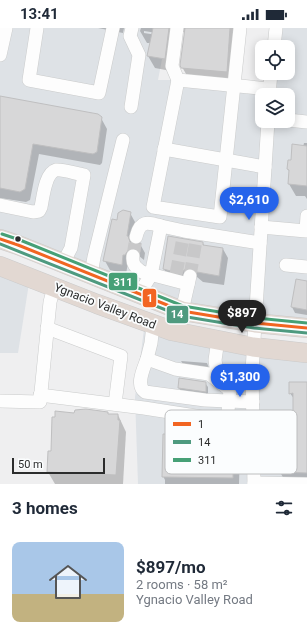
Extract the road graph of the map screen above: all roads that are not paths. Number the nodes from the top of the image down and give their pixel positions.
1 (6, 28) edge
2 (37, 28) edge
3 (113, 28) edge
4 (132, 28) edge
5 (176, 28) edge
6 (240, 28) edge
7 (276, 28) edge
8 (275, 40) edge
9 (0, 55) edge
10 (178, 80) junction
11 (234, 85) junction
12 (255, 89) edge
13 (131, 107) dead end
14 (295, 121) edge
15 (307, 122) edge
16 (268, 128) edge
17 (123, 140) dead end
18 (164, 149) junction
19 (226, 160) junction
20 (265, 167) junction
21 (0, 205) edge
22 (307, 216) edge
23 (161, 226) junction
24 (261, 227) junction
25 (136, 237) tunnel mouth
26 (0, 239) edge
27 (260, 243) junction
28 (133, 256) tunnel mouth
29 (63, 263) junction
30 (286, 265) dead end
31 (0, 266) edge
32 (307, 267) edge
33 (91, 274) junction
34 (151, 274) junction
35 (54, 287) junction
36 (139, 294) junction
37 (182, 311) junction
38 (255, 323) junction
39 (153, 325) junction
40 (47, 328) junction
41 (307, 328) edge
42 (218, 340) junction
43 (253, 347) junction
44 (307, 353) edge
45 (147, 358) junction
46 (218, 380) junction
47 (40, 395) junction
48 (0, 401) edge
49 (229, 402) junction
50 (253, 402) junction
51 (115, 404) junction
52 (228, 410) edge
53 (253, 410) edge
54 (165, 412) edge
55 (254, 474) edge
56 (254, 484) edge
57 (307, 484) edge

1 - 9 street
2 - 3 street
4 - 13 street
5 - 10 street
6 - 11 street
7 - 8 street
10 - 11 street
10 - 18 street
11 - 12 street
11 - 19 street
14 - 15 street
16 - 20 street
17 - 33 street
18 - 19 street
18 - 19 street
19 - 20 street
20 - 24 street
21 - 29 street
22 - 24 street
23 - 25 street
23 - 27 street
23 - 34 street
24 - 27 street
26 - 29 highway, Ygnacio Valley Road
27 - 38 street
28 - 34 street
29 - 33 highway, Ygnacio Valley Road
30 - 32 street
31 - 35 highway, Ygnacio Valley Road
33 - 36 highway, Ygnacio Valley Road
34 - 36 street
34 - 37 street
35 - 39 highway, Ygnacio Valley Road
35 - 40 street
36 - 37 highway, Ygnacio Valley Road
37 - 38 highway, Ygnacio Valley Road
38 - 41 highway, Ygnacio Valley Road
38 - 43 street
39 - 42 highway, Ygnacio Valley Road
39 - 45 street
40 - 47 street
40 - 51 street
42 - 43 highway, Ygnacio Valley Road
42 - 46 street
43 - 44 highway, Ygnacio Valley Road
43 - 50 street
45 - 46 street
45 - 49 street
46 - 49 street
47 - 48 street
47 - 51 street
49 - 50 street
49 - 52 street
50 - 53 street
51 - 54 street
55 - 56 street
56 - 57 street

